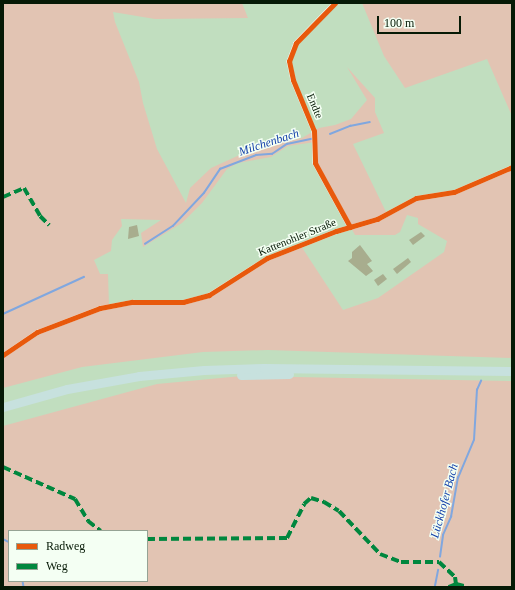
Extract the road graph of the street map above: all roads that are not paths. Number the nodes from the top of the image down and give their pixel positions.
1 (335, 3) edge
2 (512, 167) edge
3 (350, 227) junction
4 (3, 356) edge
5 (512, 371) edge
6 (401, 373) junction
7 (512, 376) edge
8 (3, 407) edge
9 (3, 412) edge

1 - 3 street, Endte
2 - 3 street, Kattenohler Straße
3 - 4 street, Kattenohler Straße
5 - 6 highway
6 - 7 highway
6 - 8 highway
6 - 9 highway

